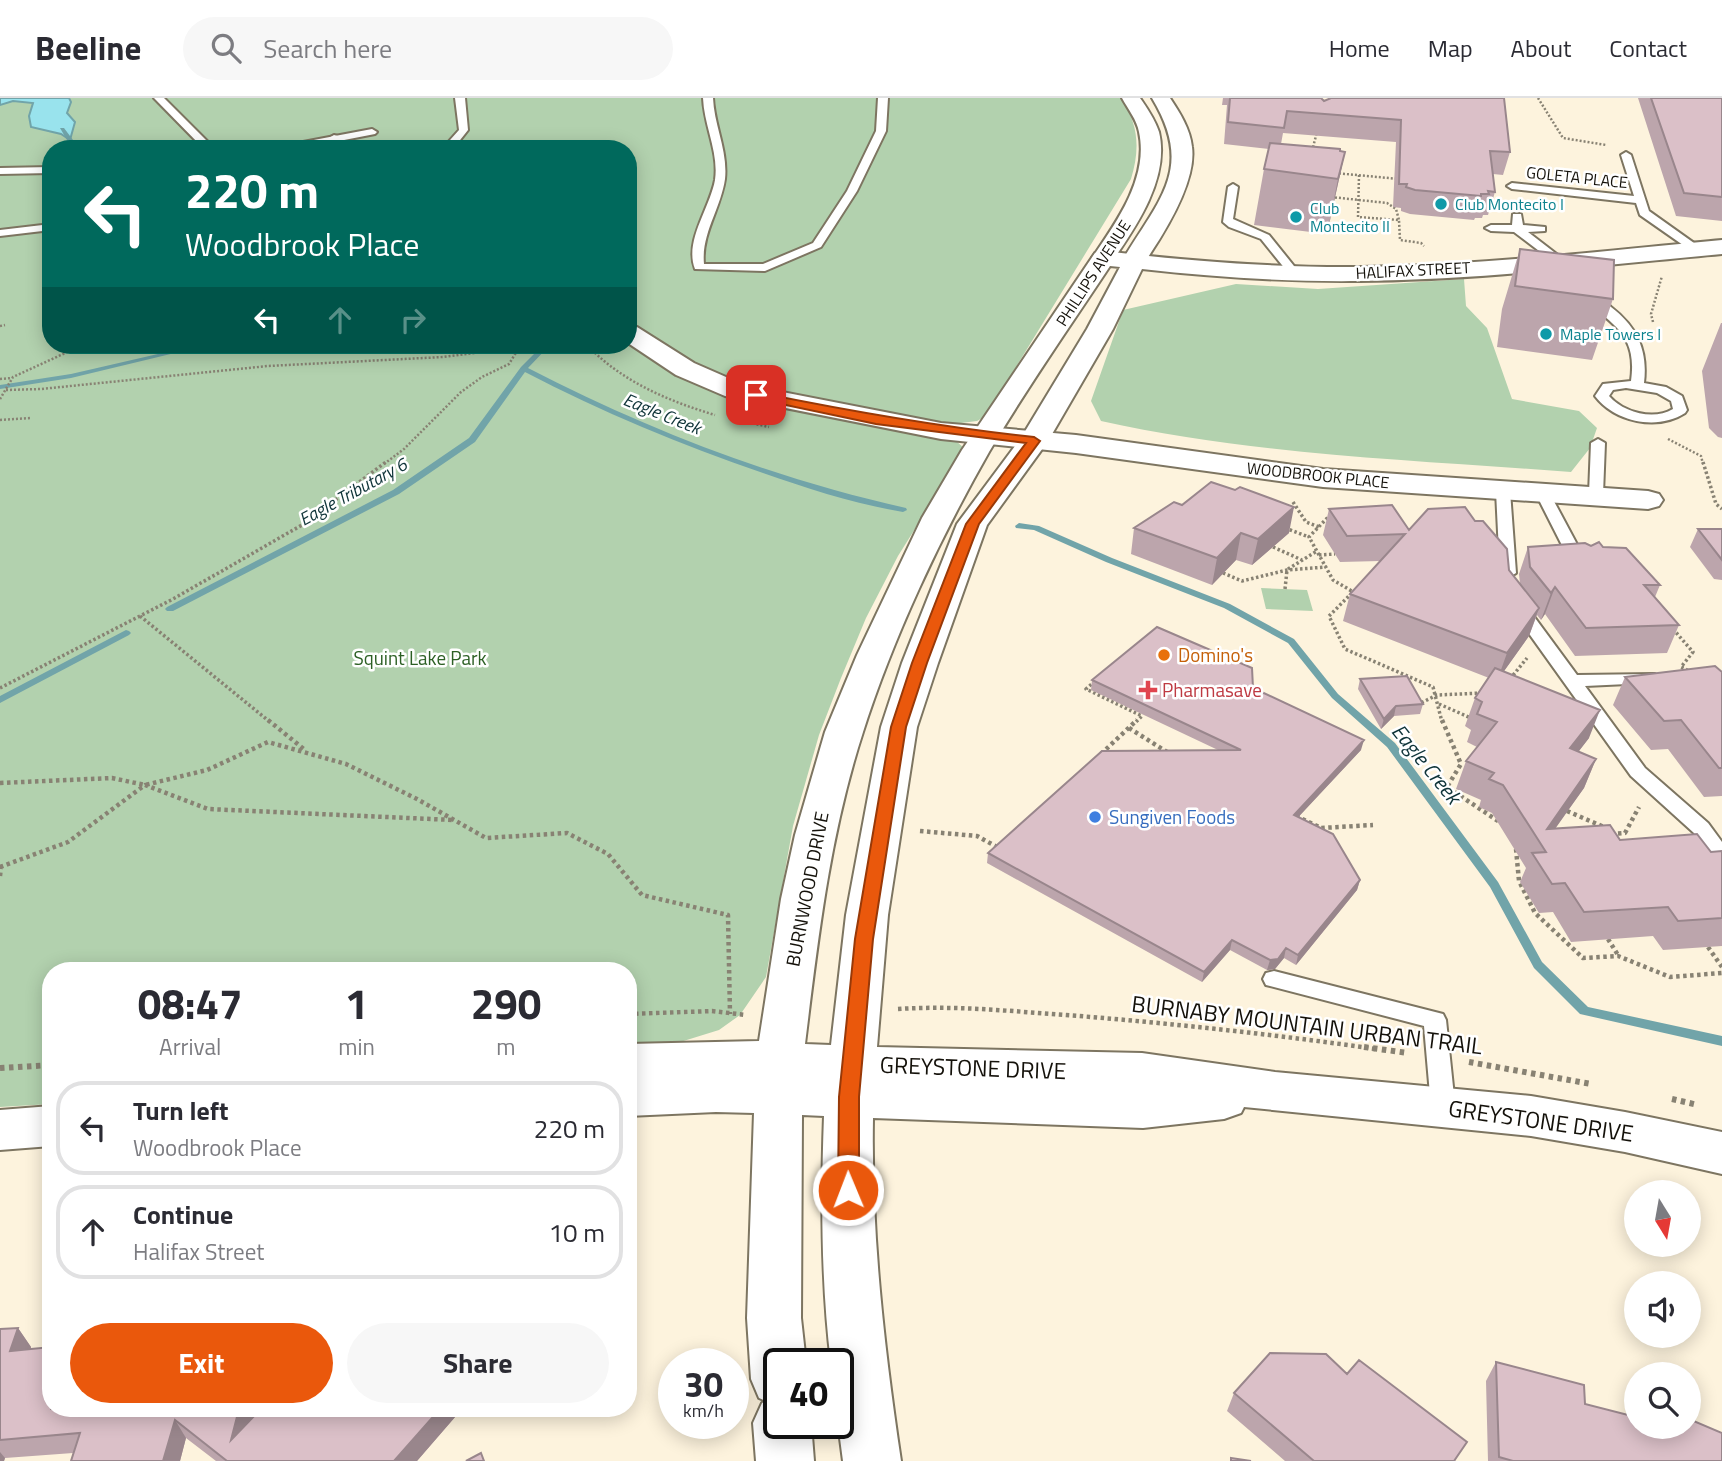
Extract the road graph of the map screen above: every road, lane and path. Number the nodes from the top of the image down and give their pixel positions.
1 (159, 98) edge
2 (460, 98) edge
3 (708, 98) edge
4 (883, 98) edge
5 (1131, 98) edge
6 (1161, 98) edge
7 (1538, 98) edge
8 (1318, 130) edge
9 (372, 132) dead end
10 (201, 140) edge
11 (347, 140) edge
12 (460, 140) edge
13 (1311, 155) edge
14 (1626, 155) joint
15 (1335, 165) edge
16 (42, 170) edge
17 (0, 171) edge
18 (1359, 175) junction
19 (1405, 179) edge
20 (1332, 185) edge
21 (1512, 186) dead end
22 (1233, 187) dead end
23 (1639, 200) junction
24 (1358, 201) junction
25 (1517, 216) dead end
26 (1399, 220) junction
27 (42, 228) edge
28 (1491, 228) dead end
29 (1541, 229) dead end
30 (1518, 230) junction
31 (0, 233) edge
32 (1401, 235) dead end
33 (1722, 247) edge
34 (1697, 250) junction
35 (1103, 258) junction
36 (1134, 261) junction
37 (1554, 266) junction
38 (1294, 273) junction
39 (1662, 275) dead end
40 (1574, 285) edge
41 (1654, 327) dead end
42 (637, 338) edge
43 (64, 354) edge
44 (464, 354) edge
45 (516, 354) edge
46 (0, 379) edge
47 (12, 379) junction
48 (1637, 384) junction
49 (6, 389) junction
50 (0, 399) edge
51 (1645, 417) junction
52 (31, 418) dead end
53 (0, 420) edge
54 (988, 436) junction
55 (1034, 441) junction
56 (1598, 443) dead end
57 (1503, 491) junction
58 (1542, 492) junction
59 (1289, 494) dead end
60 (1596, 494) junction
61 (1648, 500) dead end
62 (1337, 508) edge
63 (1722, 509) edge
64 (1331, 515) junction
65 (1340, 518) edge
66 (1274, 524) edge
67 (1319, 527) junction
68 (1309, 537) junction
69 (1273, 547) edge
70 (1318, 553) junction
71 (1335, 554) dead end
72 (1303, 560) junction
73 (1580, 565) edge
74 (1326, 567) junction
75 (1287, 570) junction
76 (1223, 573) edge
77 (1285, 589) dead end
78 (1352, 593) junction
79 (1364, 593) edge
80 (1338, 607) junction
81 (1352, 612) edge
82 (140, 616) junction
83 (1667, 622) edge
84 (1662, 631) edge
85 (1674, 631) junction
86 (1543, 638) junction
87 (1691, 672) edge
88 (1105, 673) edge
89 (1657, 678) edge
90 (1573, 681) junction
91 (0, 688) edge
92 (1503, 688) edge
93 (1487, 692) edge
94 (1437, 695) junction
95 (1438, 704) junction
96 (1416, 706) edge
97 (1471, 718) dead end
98 (1129, 728) junction
99 (307, 751) junction
100 (1170, 754) edge
101 (1099, 755) edge
102 (1461, 764) junction
103 (1472, 769) edge
104 (0, 783) edge
105 (145, 785) junction
106 (1651, 785) junction
107 (1567, 811) edge
108 (1290, 813) edge
109 (454, 820) junction
110 (1373, 825) dead end
111 (1507, 825) dead end
112 (916, 830) dead end
113 (1618, 833) junction
114 (1625, 833) junction
115 (1606, 835) edge
116 (1715, 838) edge
117 (1009, 839) edge
118 (1633, 844) edge
119 (1517, 845) dead end
120 (1722, 857) edge
121 (1, 867) edge
122 (0, 876) edge
123 (1608, 939) edge
124 (1708, 947) edge
125 (1618, 956) junction
126 (1722, 967) edge
127 (1722, 973) edge
128 (1274, 979) dead end
129 (893, 1009) dead end
130 (637, 1014) edge
131 (730, 1014) junction
132 (740, 1015) dead end
133 (1440, 1057) junction
134 (637, 1063) edge
135 (42, 1066) edge
136 (0, 1068) edge
137 (778, 1078) junction
138 (851, 1081) junction
139 (1602, 1086) dead end
140 (637, 1096) edge
141 (1669, 1099) dead end
142 (1443, 1106) junction
143 (1709, 1107) dead end
144 (42, 1127) edge
145 (0, 1130) edge
146 (1722, 1153) edge
147 (776, 1348) edge
148 (783, 1439) edge
149 (785, 1461) edge
150 (872, 1461) edge

1 - 10 lane
2 - 12 lane
3 - 4 lane
5 - 35 street, PHILLIPS AVENUE
6 - 36 street, PHILLIPS AVENUE
7 - 14 path
8 - 13 path
9 - 11 lane
14 - 23 lane
15 - 18 path
16 - 17 lane
18 - 19 path
18 - 24 path
20 - 24 path
21 - 23 lane, GOLETA PLACE
22 - 38 lane
23 - 34 lane
24 - 26 path
24 - 26 path
25 - 30 lane
26 - 32 path
27 - 31 lane
28 - 30 lane
29 - 30 lane
30 - 37 lane
33 - 34 street, HALIFAX STREET
34 - 37 street, HALIFAX STREET
35 - 36 street, HALIFAX STREET
35 - 54 street, PHILLIPS AVENUE
36 - 38 street, HALIFAX STREET
36 - 55 street, PHILLIPS AVENUE
37 - 38 street, HALIFAX STREET
39 - 41 path
40 - 48 lane
42 - 54 street
43 - 47 path
44 - 49 path
45 - 82 path
46 - 47 path
47 - 49 path
48 - 51 lane
48 - 51 lane
49 - 50 path
51 - 63 path
52 - 53 path
54 - 55 street, WOODBROOK PLACE
54 - 137 street, BURNWOOD DRIVE
55 - 57 street, WOODBROOK PLACE
55 - 138 street
56 - 60 lane
57 - 58 street, WOODBROOK PLACE
57 - 86 lane
58 - 60 street, WOODBROOK PLACE
58 - 73 lane
59 - 67 path
60 - 61 street, WOODBROOK PLACE
62 - 64 path
64 - 65 path
64 - 67 path
66 - 68 path
67 - 68 path
68 - 70 path
69 - 72 path
70 - 71 path
70 - 72 path
70 - 74 path
72 - 75 path
74 - 75 path
74 - 78 path
75 - 76 path
75 - 77 path
78 - 79 path
78 - 80 path
80 - 81 path
80 - 94 path
82 - 91 path
82 - 99 path
83 - 85 path
84 - 85 path
85 - 87 path
86 - 90 lane
86 - 92 path
88 - 98 path
89 - 90 lane
90 - 106 lane
93 - 94 path
94 - 95 path
94 - 96 path
95 - 97 path
95 - 102 path
98 - 100 path
98 - 101 path
99 - 105 path
99 - 109 path
102 - 103 path
102 - 111 path
104 - 105 path
105 - 109 path
105 - 121 path
106 - 114 path
106 - 116 lane
107 - 113 path
108 - 110 path
109 - 131 path
112 - 117 path
113 - 114 path
113 - 115 path
114 - 118 path
116 - 120 lane
119 - 125 path
121 - 122 path
123 - 125 path
124 - 126 path
125 - 127 path
128 - 133 lane
129 - 133 path, BURNABY MOUNTAIN URBAN TRAIL
130 - 131 path
131 - 132 path
133 - 139 path, BURNABY MOUNTAIN URBAN TRAIL
133 - 142 lane
134 - 137 street, GREYSTONE DRIVE
135 - 136 path
137 - 138 street, GREYSTONE DRIVE
137 - 140 street, GREYSTONE DRIVE
137 - 147 street, BURNWOOD DRIVE
138 - 142 street, GREYSTONE DRIVE
138 - 150 street
141 - 143 path
142 - 146 street, GREYSTONE DRIVE
144 - 145 street
148 - 149 street

